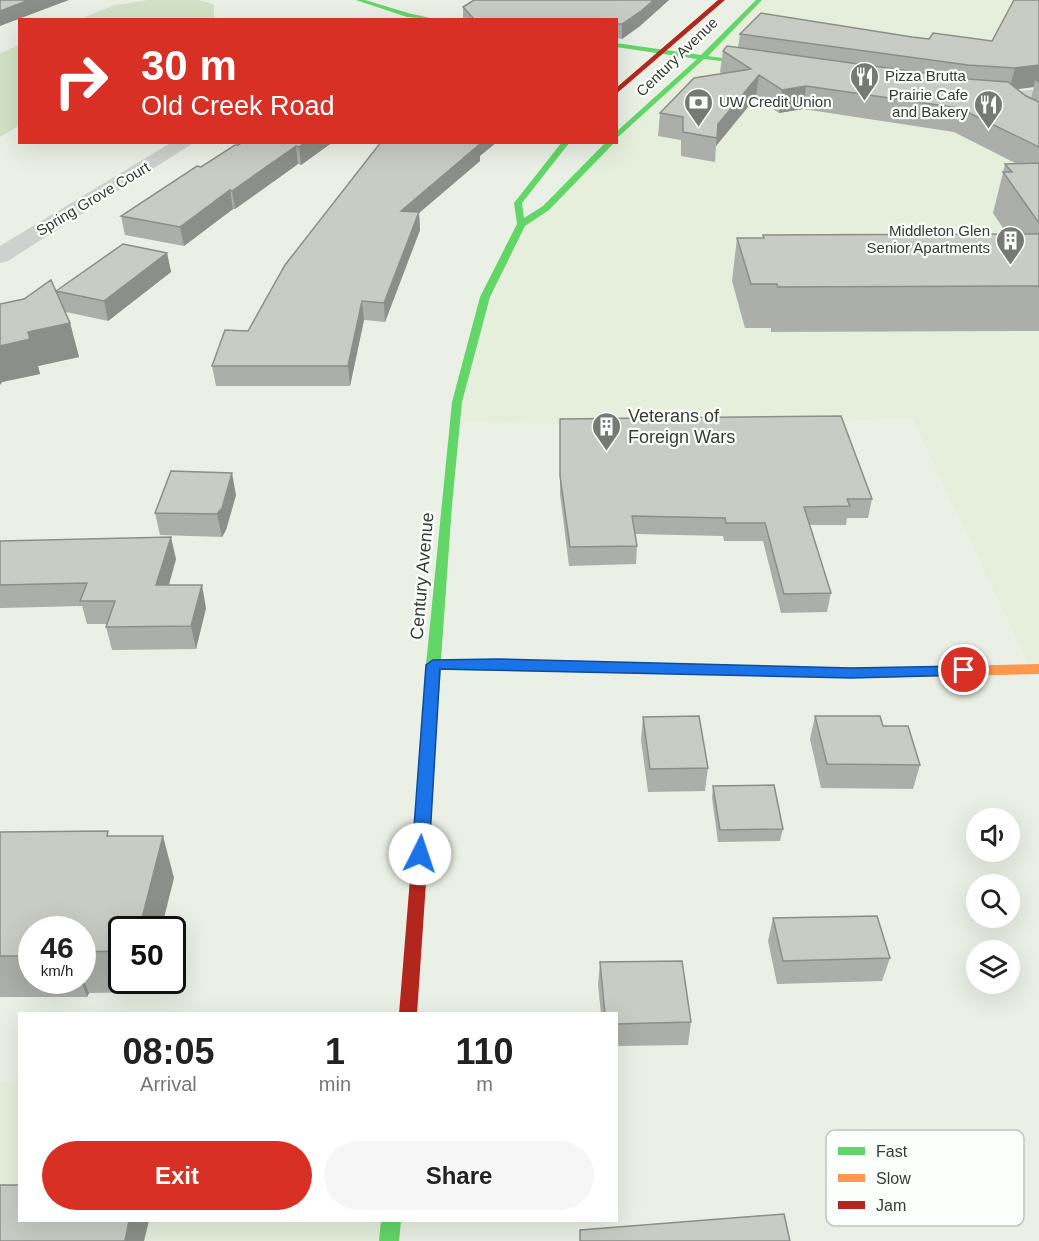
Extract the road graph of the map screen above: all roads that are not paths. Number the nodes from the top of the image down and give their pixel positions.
1 (359, 0) edge
2 (722, 0) edge
3 (759, 0) edge
4 (402, 17) edge
5 (618, 45) edge
6 (663, 52) junction
7 (703, 57) junction
8 (776, 68) edge
9 (618, 90) edge
10 (1039, 94) edge
11 (1009, 100) edge
12 (618, 135) edge
13 (183, 144) edge
14 (564, 144) edge
15 (608, 144) edge
16 (521, 224) junction
17 (0, 256) edge
18 (433, 665) junction
19 (1039, 669) edge
20 (408, 1012) edge
21 (391, 1222) edge
22 (389, 1241) edge

1 - 4 main road
2 - 6 main road, Century Avenue
3 - 7 main road, Century Avenue
5 - 6 main road
6 - 7 main road
6 - 9 main road, Century Avenue
7 - 8 main road
7 - 12 main road, Century Avenue
10 - 11 street
13 - 17 street, Spring Grove Court
14 - 16 main road, Century Avenue
15 - 16 main road
16 - 18 main road, Century Avenue
18 - 19 main road
18 - 20 main road, Century Avenue
21 - 22 main road

